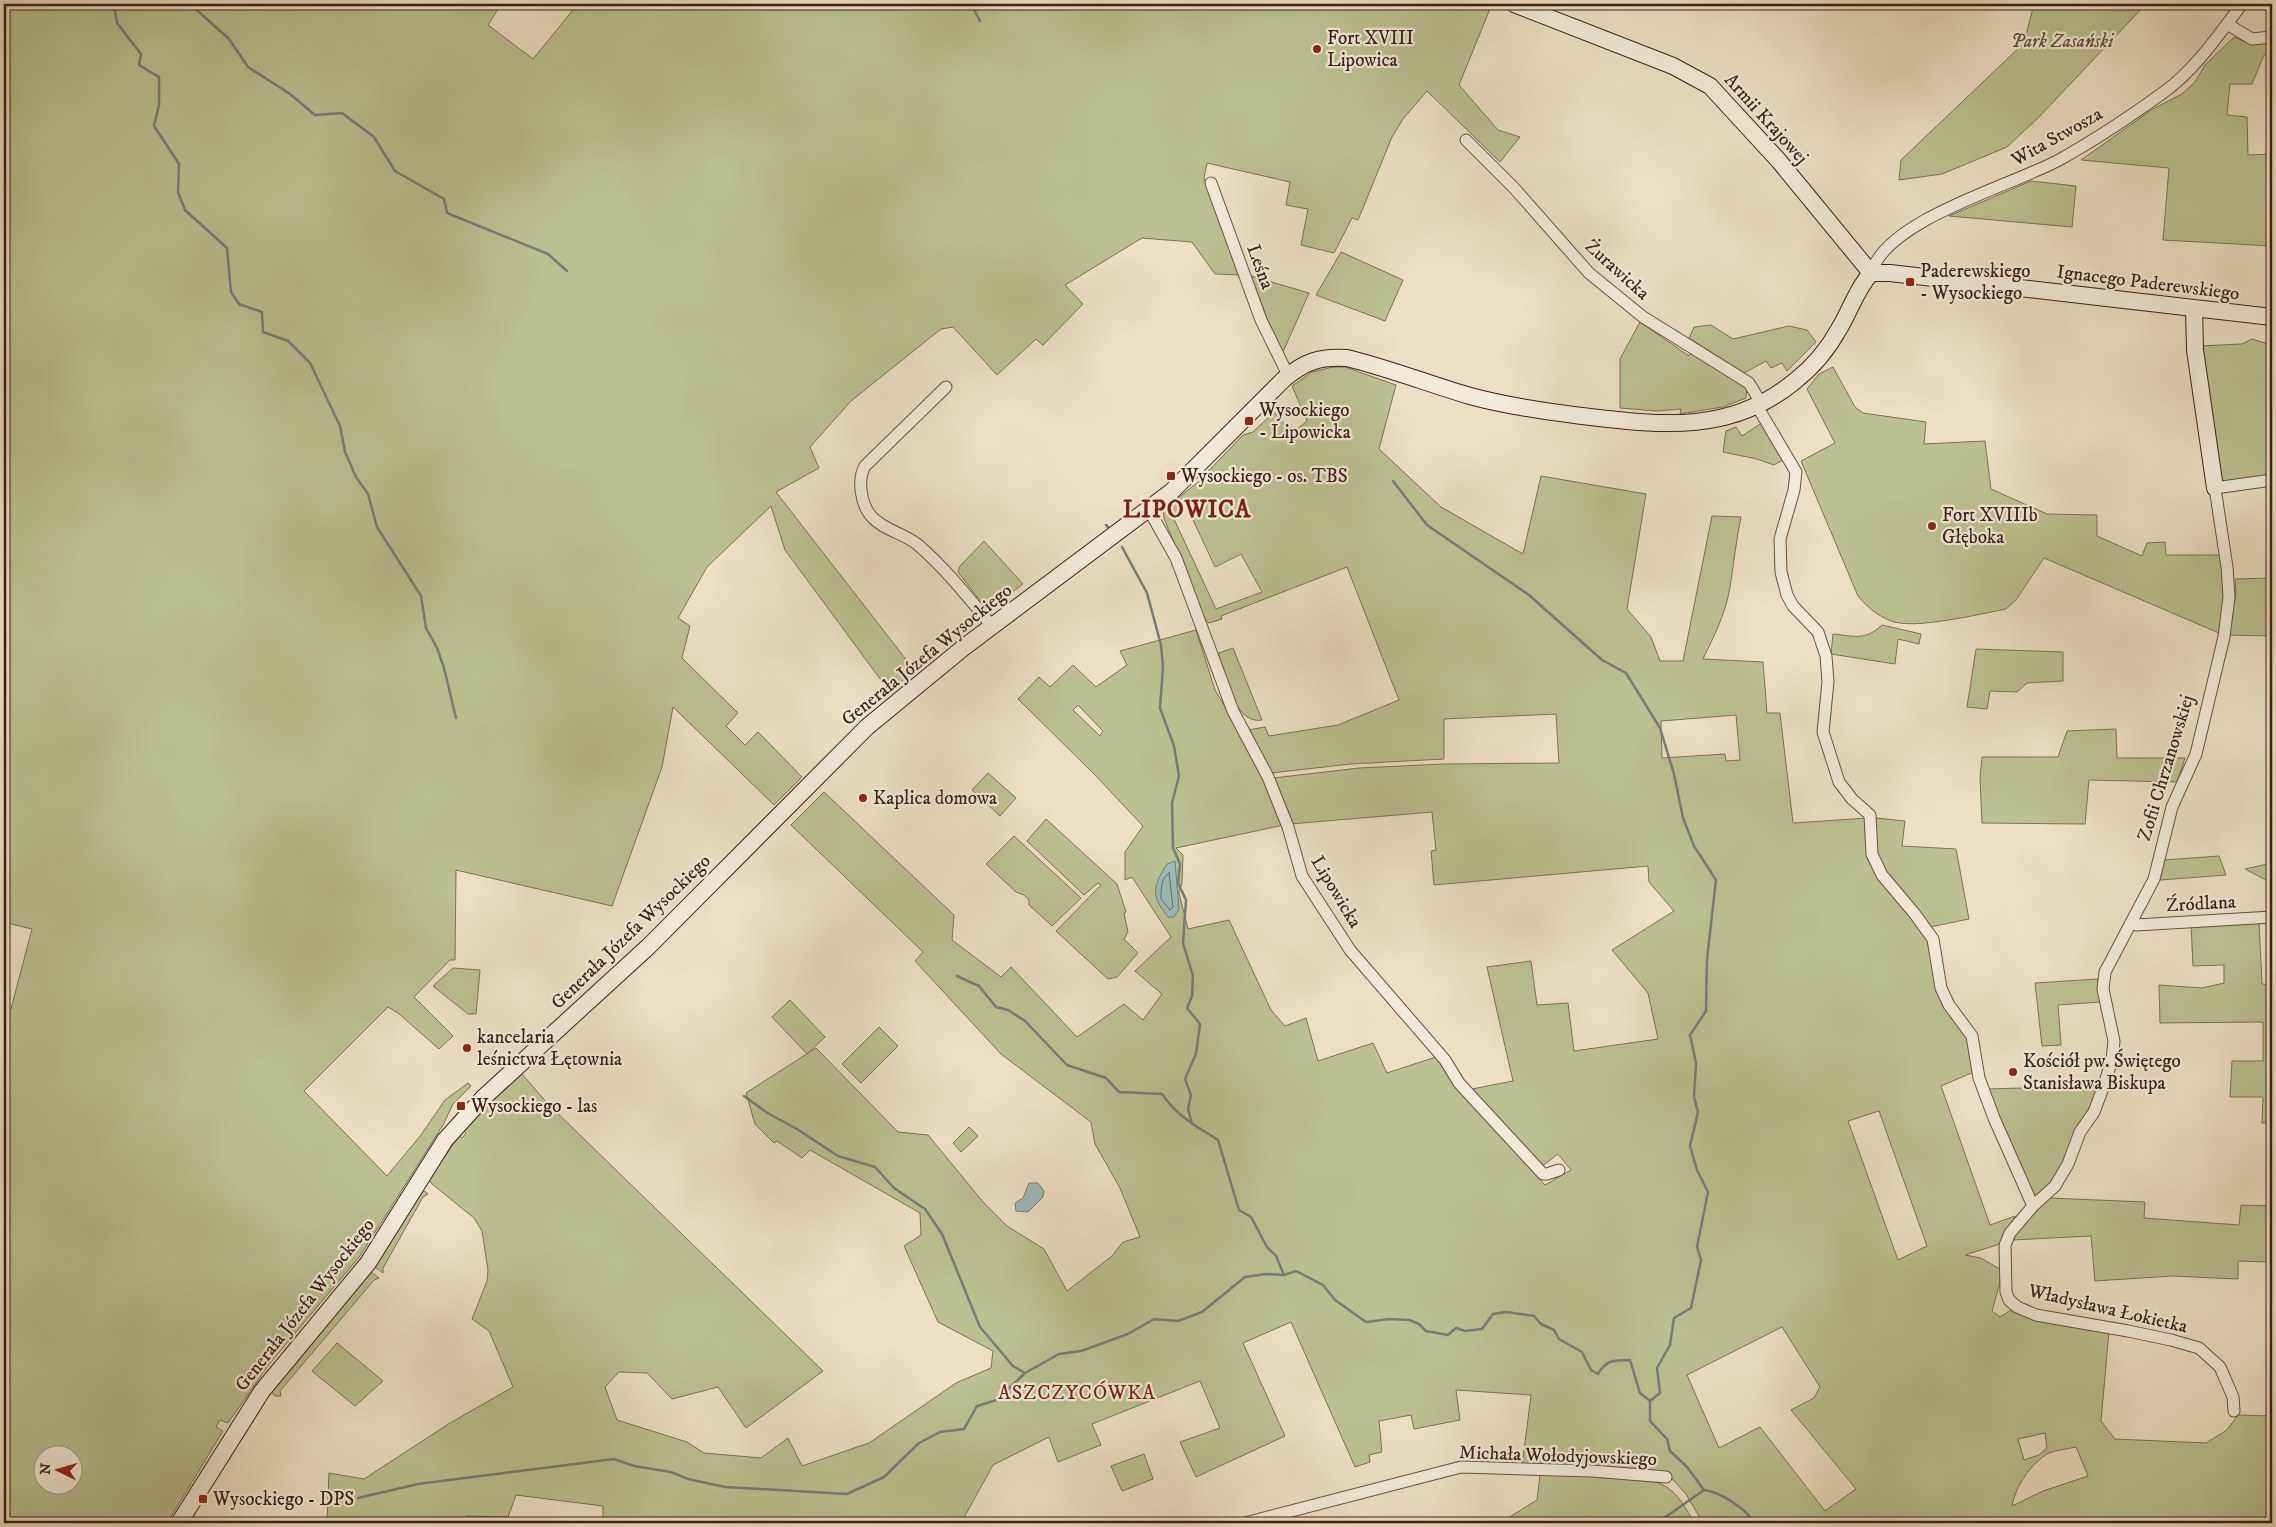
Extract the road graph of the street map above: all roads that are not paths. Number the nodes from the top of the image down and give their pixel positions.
1 (1514, 4) edge
2 (2242, 4) edge
3 (2227, 24) junction
4 (2272, 37) edge
5 (1466, 140) dead end
6 (1211, 183) dead end
7 (1871, 273) junction
8 (2194, 309) junction
9 (2272, 318) edge
10 (1284, 368) junction
11 (946, 387) dead end
12 (1759, 404) junction
13 (2272, 480) edge
14 (2215, 488) junction
15 (1150, 510) junction
16 (992, 626) junction
17 (2272, 917) edge
18 (2131, 923) junction
19 (1559, 1170) dead end
20 (2033, 1206) junction
21 (2234, 1411) dead end
22 (1666, 1477) dead end
23 (179, 1523) edge
24 (1246, 1523) edge

1 - 7 street, Armii Krajowej
2 - 3 street, Wita Stwosza
3 - 4 street
3 - 7 street, Wita Stwosza
5 - 12 street, Żurawicka
6 - 10 street, Leśna
7 - 8 street, Ignacego Paderewskiego
7 - 12 street, Generała Józefa Wysockiego
8 - 9 street, Ignacego Paderewskiego
8 - 14 street, Zofii Chrzanowskiej
10 - 12 street, Generała Józefa Wysockiego
10 - 15 street, Generała Józefa Wysockiego
11 - 16 street
12 - 20 street, Żurawicka
13 - 14 street
14 - 18 street, Zofii Chrzanowskiej
15 - 16 street, Generała Józefa Wysockiego
15 - 19 street, Lipowicka
16 - 23 street, Generała Józefa Wysockiego
17 - 18 street, Źródlana
18 - 20 street, Zofii Chrzanowskiej
20 - 21 street, Władysława Łokietka
22 - 24 street, Michała Wołodyjowskiego

